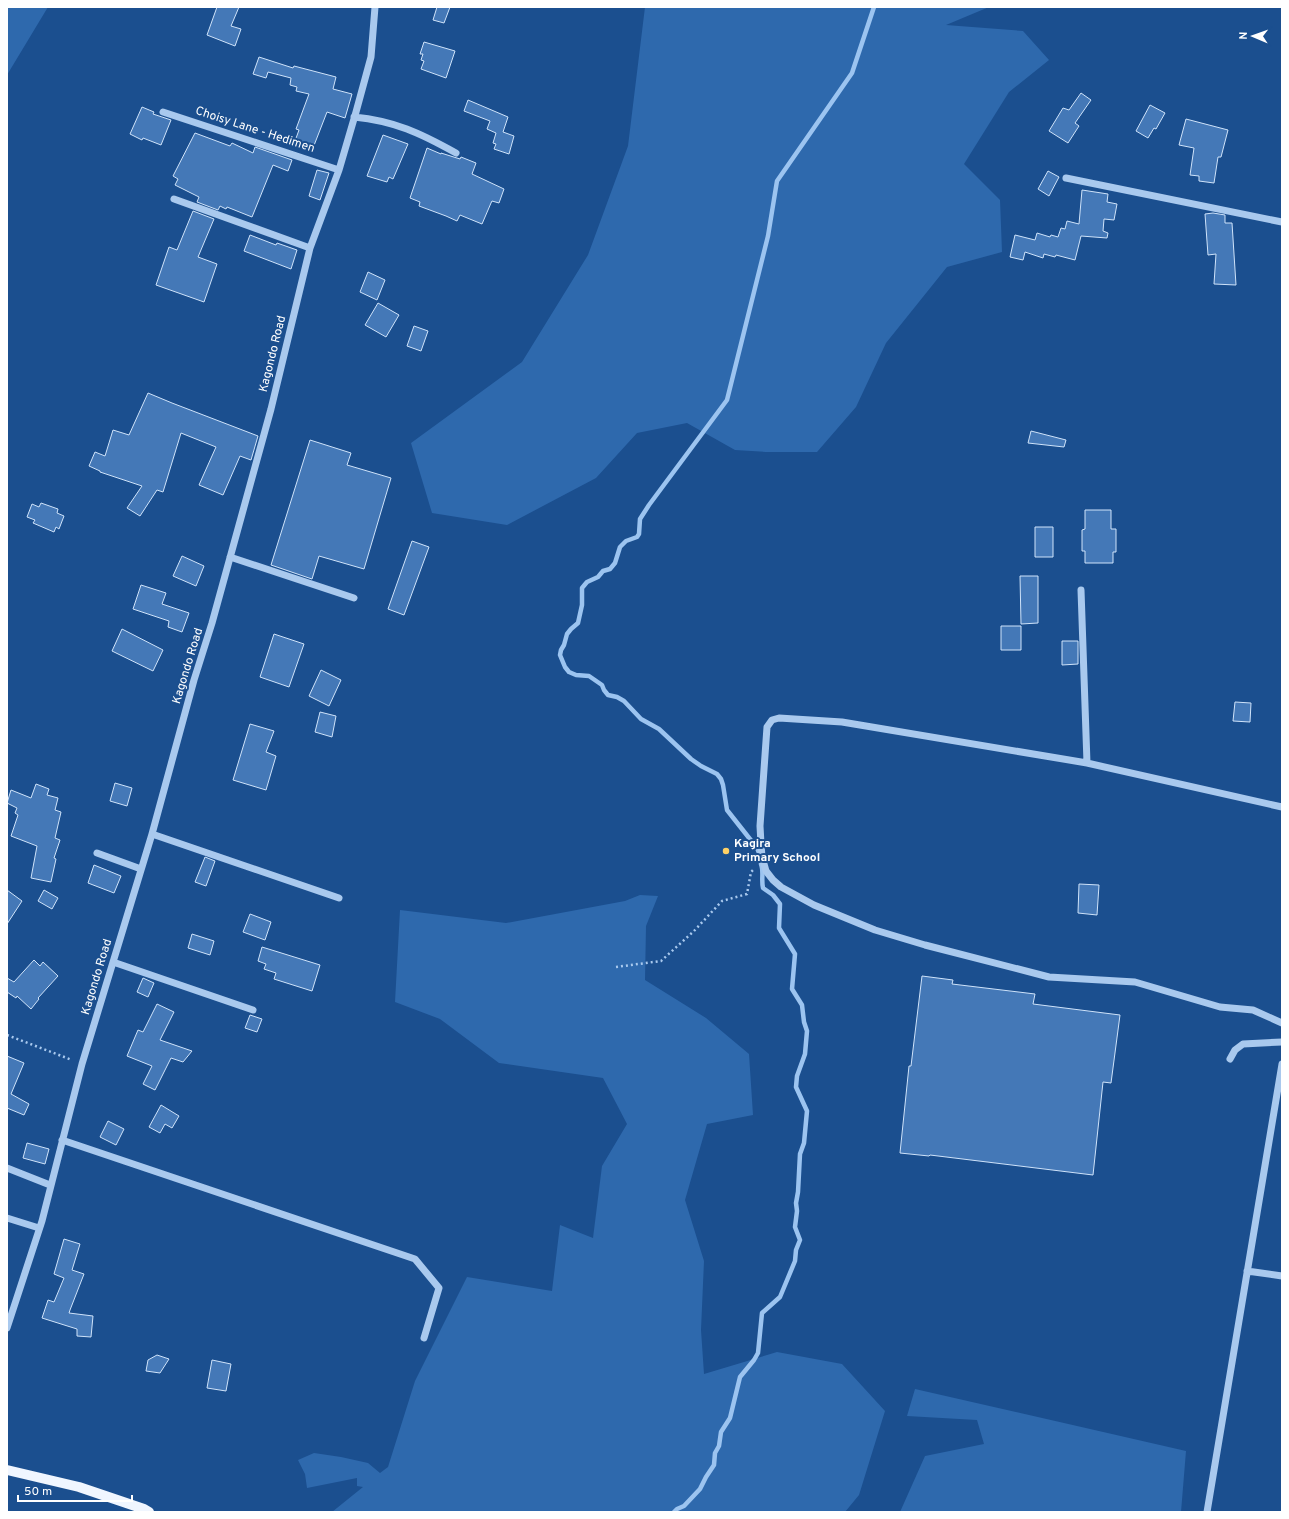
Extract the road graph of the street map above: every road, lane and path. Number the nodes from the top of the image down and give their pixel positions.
1 (375, 7) edge
2 (163, 112) dead end
3 (354, 117) junction
4 (456, 153) dead end
5 (339, 170) junction
6 (1066, 178) dead end
7 (174, 199) dead end
8 (1282, 222) edge
9 (310, 248) junction
10 (230, 557) junction
11 (1081, 590) dead end
12 (354, 598) dead end
13 (1087, 763) junction
14 (1282, 807) edge
15 (152, 834) junction
16 (97, 854) dead end
17 (141, 869) junction
18 (751, 872) dead end
19 (339, 898) dead end
20 (113, 962) junction
21 (616, 967) dead end
22 (253, 1010) dead end
23 (1282, 1023) edge
24 (7, 1035) edge
25 (1282, 1042) edge
26 (1230, 1059) dead end
27 (82, 1064) junction
28 (1282, 1064) edge
29 (62, 1140) junction
30 (7, 1168) edge
31 (50, 1185) junction
32 (7, 1218) edge
33 (39, 1228) junction
34 (1247, 1270) junction
35 (1282, 1276) edge
36 (7, 1328) edge
37 (424, 1338) dead end
38 (7, 1470) edge
39 (149, 1512) edge
40 (1207, 1512) edge

1 - 3 street, Kagondo Road
2 - 5 street, Choisy Lane - Hedimen
3 - 4 street
3 - 5 street, Kagondo Road
5 - 9 street, Kagondo Road
6 - 8 street
7 - 9 street
9 - 10 street, Kagondo Road
10 - 12 street
10 - 15 street, Kagondo Road
11 - 13 street
13 - 14 street
13 - 23 street
15 - 17 street, Kagondo Road
15 - 19 street
16 - 17 street
17 - 20 street, Kagondo Road
18 - 21 path
20 - 22 street
20 - 27 street, Kagondo Road
24 - 27 path
25 - 26 street
27 - 29 street, Kagondo Road
28 - 34 street
29 - 31 street, Kagondo Road
29 - 37 street
30 - 31 street
31 - 33 street, Kagondo Road
32 - 33 street
33 - 36 street, Kagondo Road
34 - 35 street
34 - 40 street
38 - 39 main road

